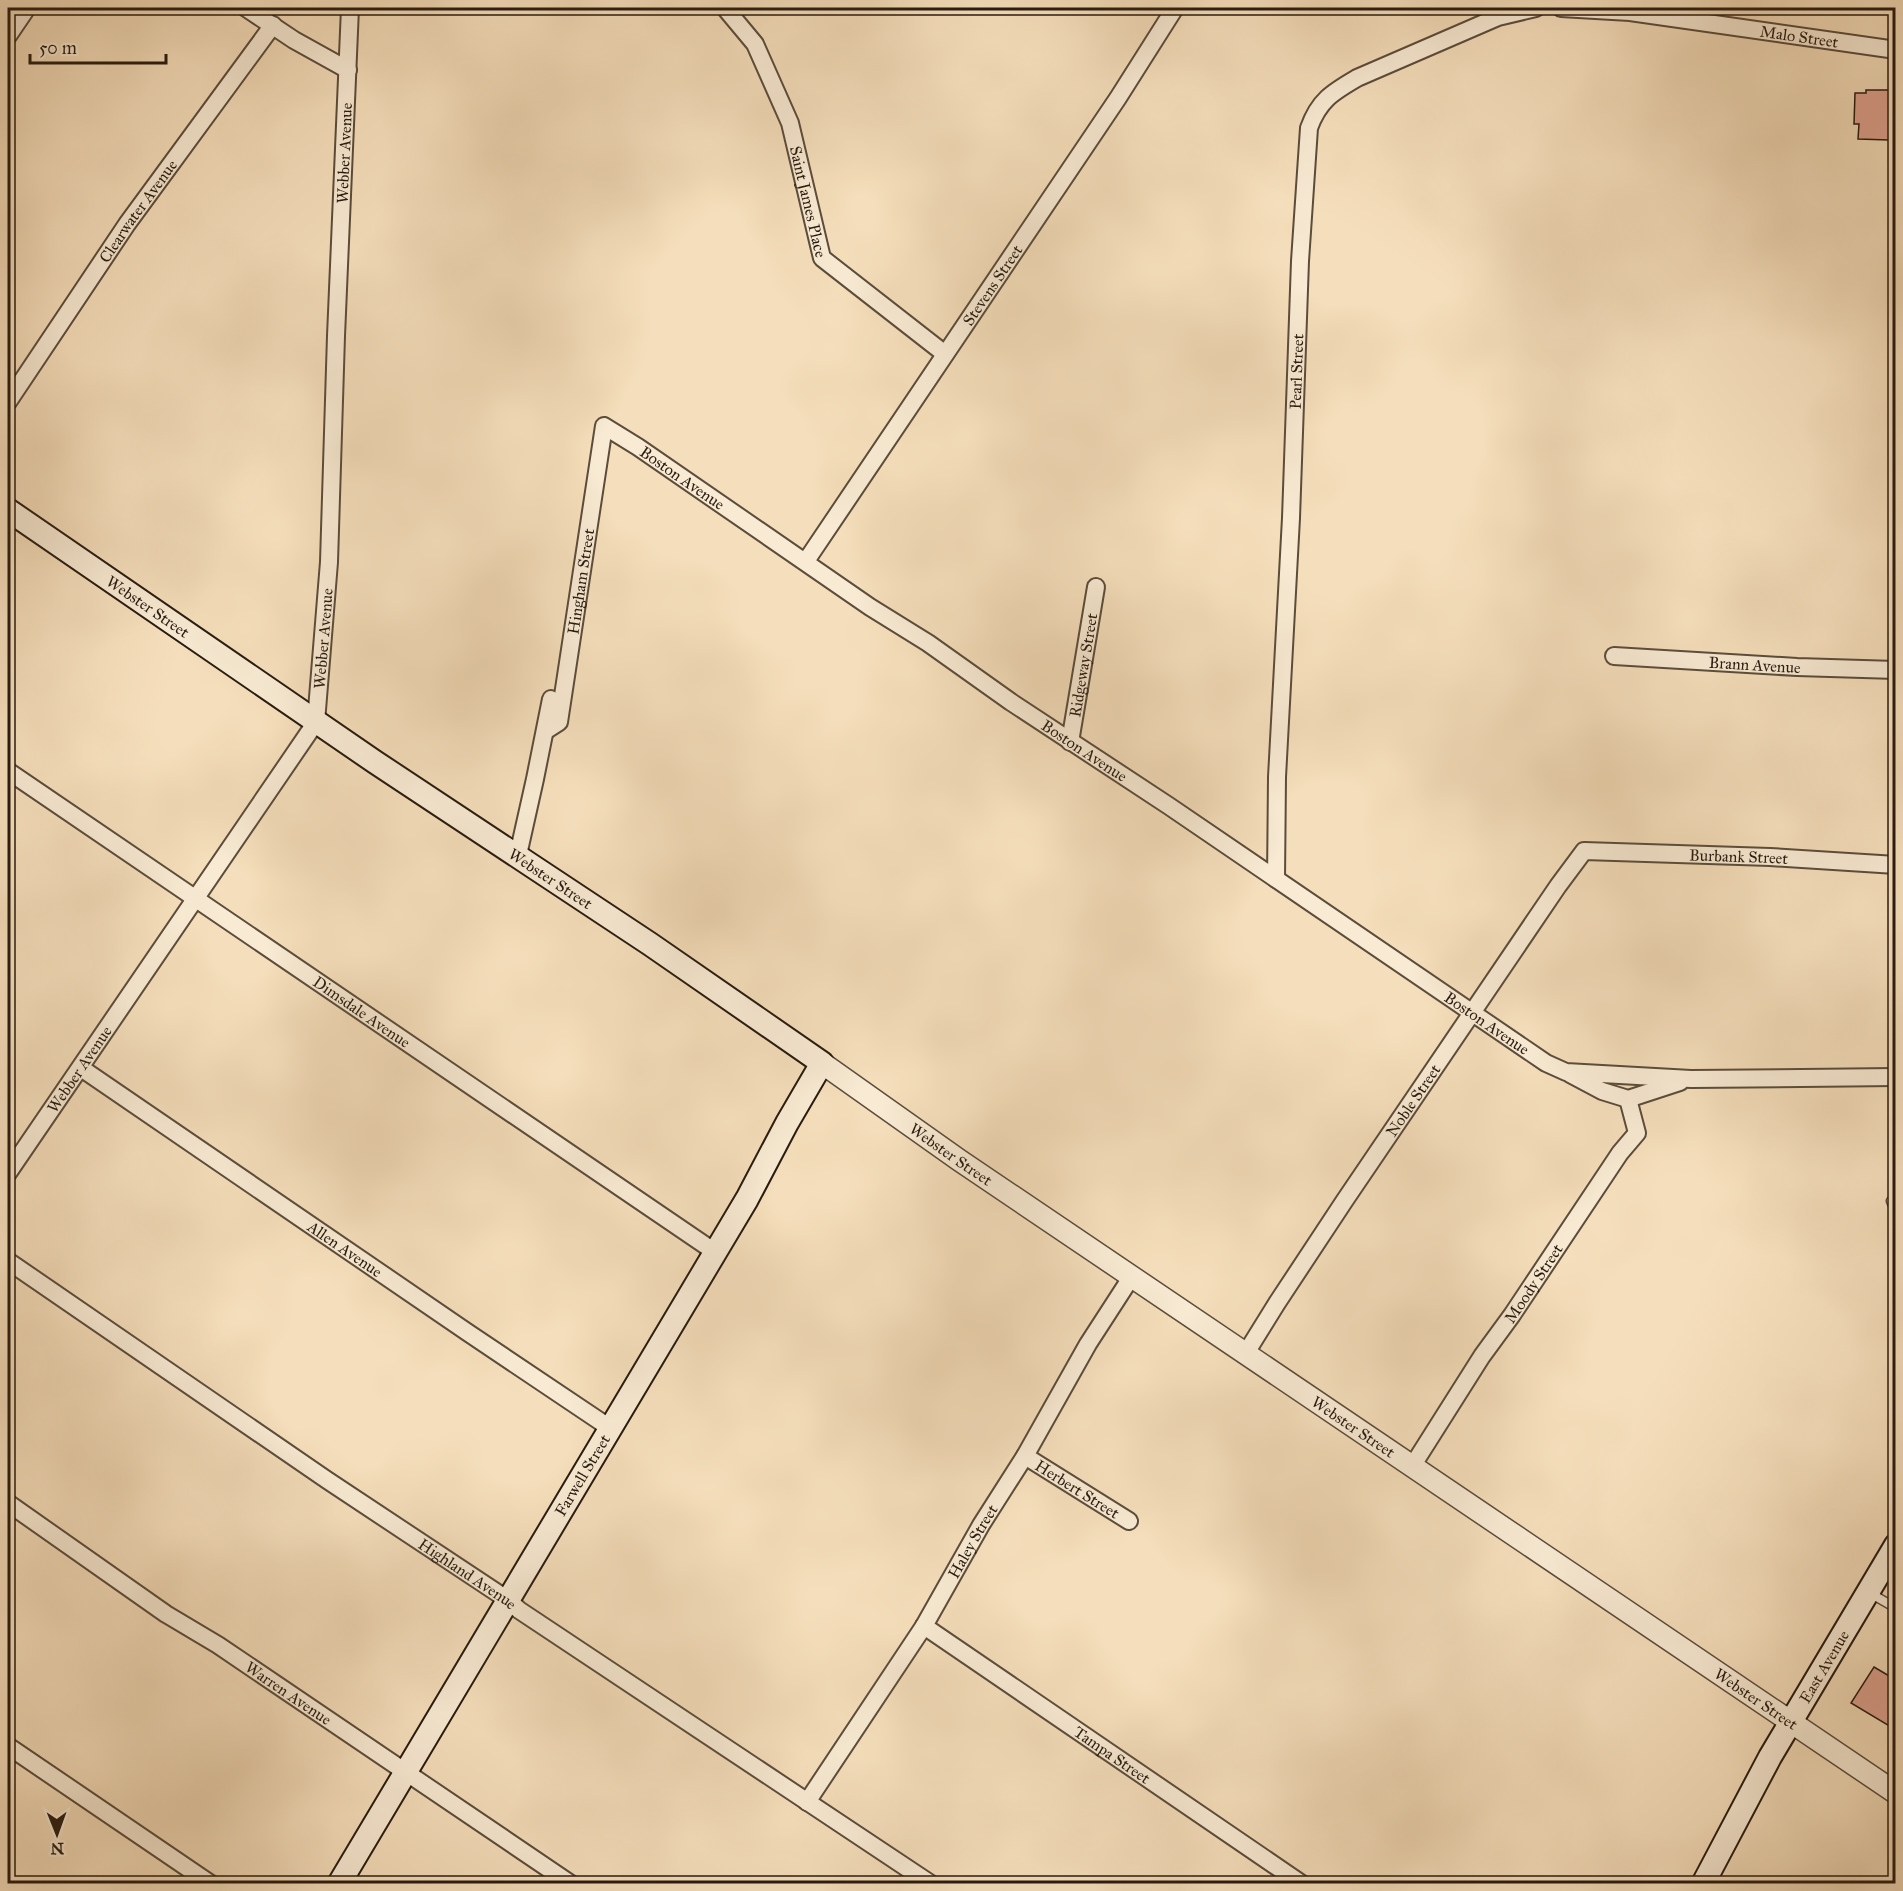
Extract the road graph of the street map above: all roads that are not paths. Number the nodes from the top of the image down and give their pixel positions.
1 (27, 8) edge
2 (246, 8) edge
3 (350, 8) edge
4 (725, 8) edge
5 (1175, 8) edge
6 (1536, 8) edge
7 (1561, 8) edge
8 (1631, 10) edge
9 (273, 26) junction
10 (8, 36) edge
11 (1896, 50) edge
12 (348, 69) junction
13 (945, 354) junction
14 (8, 402) edge
15 (604, 426) joint
16 (8, 510) edge
17 (806, 561) junction
18 (1096, 587) dead end
19 (1614, 656) dead end
20 (1896, 670) edge
21 (550, 699) dead end
22 (316, 722) junction
23 (544, 730) junction
24 (1070, 742) junction
25 (8, 771) edge
26 (1584, 851) joint
27 (518, 855) junction
28 (1896, 865) edge
29 (1276, 879) junction
30 (197, 898) junction
31 (1472, 1014) junction
32 (822, 1063) junction
33 (81, 1068) junction
34 (1566, 1072) junction
35 (1896, 1077) edge
36 (1690, 1079) junction
37 (1628, 1099) junction
38 (8, 1173) edge
39 (1896, 1200) edge
40 (1896, 1213) edge
41 (716, 1252) junction
42 (8, 1261) edge
43 (1132, 1276) junction
44 (1246, 1353) junction
45 (610, 1428) junction
46 (1025, 1456) junction
47 (1413, 1465) junction
48 (8, 1503) edge
49 (1129, 1521) dead end
50 (1896, 1545) edge
51 (1868, 1592) junction
52 (508, 1600) junction
53 (1896, 1608) edge
54 (924, 1626) junction
55 (1791, 1722) junction
56 (8, 1746) edge
57 (405, 1773) junction
58 (1896, 1793) edge
59 (807, 1802) junction
60 (211, 1884) edge
61 (339, 1884) edge
62 (571, 1884) edge
63 (931, 1884) edge
64 (1302, 1884) edge
65 (1703, 1884) edge

1 - 10 street
2 - 9 street
3 - 12 street, Webber Avenue
4 - 13 street, Saint James Place
5 - 13 street, Stevens Street
6 - 29 street, Pearl Street
7 - 8 street, Malo Street
8 - 11 street, Malo Street
9 - 12 street
9 - 14 street, Clearwater Avenue
12 - 22 street, Webber Avenue
13 - 17 street, Stevens Street
15 - 17 street, Boston Avenue
15 - 23 street, Hingham Street
16 - 22 main road, Webster Street
17 - 24 street, Boston Avenue
18 - 24 street, Ridgeway Street
19 - 20 street, Brann Avenue
21 - 23 street
22 - 27 main road, Webster Street
22 - 30 street, Webber Avenue
23 - 27 street
24 - 29 street, Boston Avenue
25 - 30 street, Dimsdale Avenue
26 - 28 street, Burbank Street
26 - 31 street, Noble Street
27 - 32 main road, Webster Street
29 - 31 street, Boston Avenue
30 - 33 street, Webber Avenue
30 - 41 street, Dimsdale Avenue
31 - 34 street, Boston Avenue
31 - 44 street, Noble Street
32 - 41 main road, Farwell Street
32 - 43 street, Webster Street
33 - 38 street, Webber Avenue
33 - 45 street, Allen Avenue
34 - 36 street, Boston Avenue
34 - 37 street, Boston Avenue
35 - 36 street, Boston Avenue
36 - 37 street, Boston Avenue
37 - 47 street, Moody Street
39 - 40 lane
41 - 45 main road, Farwell Street
42 - 52 street, Highland Avenue
43 - 44 street, Webster Street
43 - 46 street, Haley Street
44 - 47 street, Webster Street
45 - 52 main road, Farwell Street
46 - 49 street, Herbert Street
46 - 54 street, Haley Street
47 - 55 street, Webster Street
48 - 57 street, Warren Avenue
50 - 51 main road, East Avenue
51 - 53 lane
51 - 55 main road, East Avenue
52 - 57 main road, Farwell Street
52 - 59 street, Highland Avenue
54 - 59 street, Haley Street
54 - 64 street, Tampa Street
55 - 58 street, Webster Street
55 - 65 main road, East Avenue
56 - 60 street
57 - 61 main road, Farwell Street
57 - 62 street, Warren Avenue
59 - 63 street, Highland Avenue

